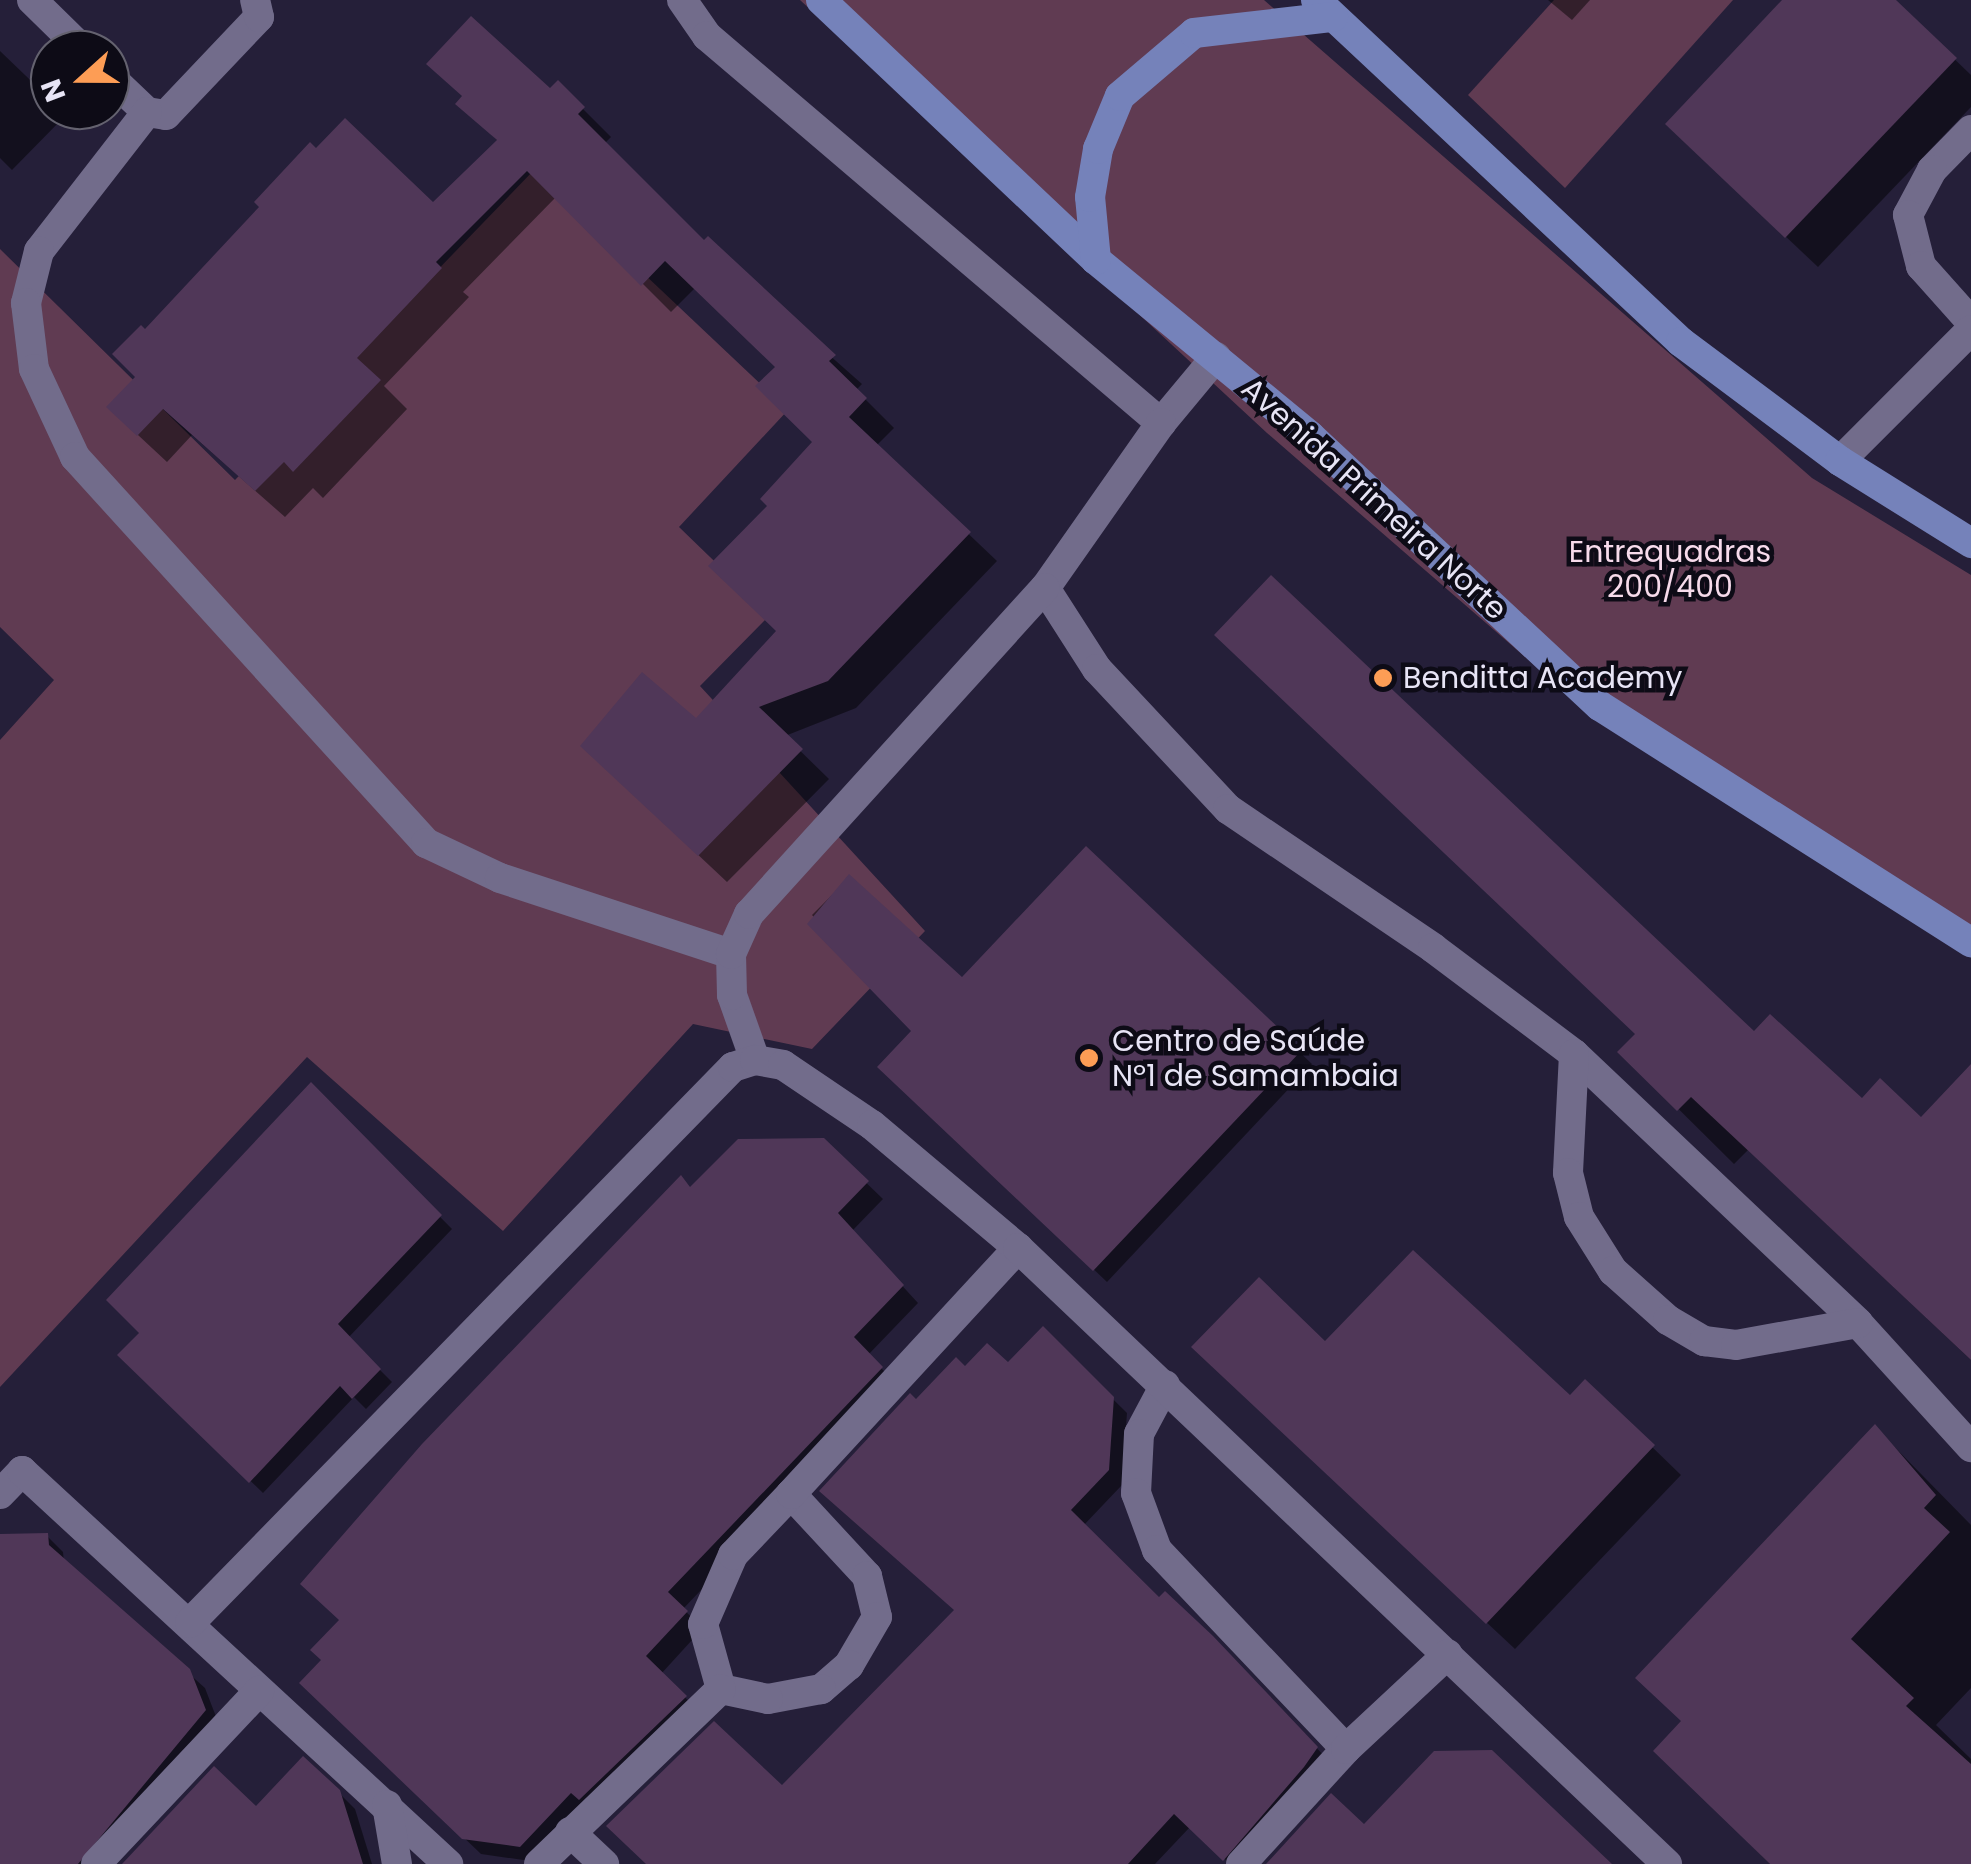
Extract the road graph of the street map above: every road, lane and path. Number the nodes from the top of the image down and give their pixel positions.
1 (32, 0) edge
2 (255, 0) edge
3 (682, 0) edge
4 (821, 0) edge
5 (1324, 8) edge
6 (63, 30) edge
7 (130, 95) edge
8 (147, 112) junction
9 (1971, 130) edge
10 (1096, 260) junction
11 (1971, 326) edge
12 (1216, 358) junction
13 (1160, 424) junction
14 (1840, 461) junction
15 (1971, 543) edge
16 (1045, 588) junction
17 (1971, 942) edge
18 (732, 954) junction
19 (1574, 1054) junction
20 (754, 1060) junction
21 (1018, 1248) junction
22 (1858, 1324) junction
23 (1166, 1385) junction
24 (1971, 1447) edge
25 (11, 1464) edge
26 (0, 1494) edge
27 (791, 1494) junction
28 (190, 1623) junction
29 (1448, 1654) junction
30 (721, 1688) junction
31 (259, 1690) junction
32 (1346, 1749) junction
33 (387, 1804) junction
34 (570, 1832) junction
35 (96, 1864) edge
36 (397, 1864) edge
37 (448, 1864) edge
38 (539, 1864) edge
39 (604, 1864) edge
40 (1241, 1864) edge
41 (1667, 1864) edge

1 - 6 street
2 - 8 street
3 - 13 street
4 - 10 main road, Avenida Primeira Norte
5 - 10 main road
5 - 14 main road
7 - 8 street
8 - 18 street
9 - 11 street
10 - 12 main road, Avenida Primeira Norte
11 - 14 street
12 - 13 street
12 - 17 main road, Avenida Primeira Norte
13 - 16 street
14 - 15 main road
16 - 18 street
16 - 19 street
18 - 20 street
19 - 22 street
19 - 22 street
20 - 21 street
20 - 28 street
21 - 23 street
21 - 27 street
22 - 24 street
23 - 29 street
23 - 32 street
25 - 26 street
25 - 28 street
27 - 30 street
27 - 30 street
28 - 31 street
29 - 32 street
29 - 41 street
30 - 34 street
31 - 33 street
31 - 35 street
32 - 40 street
33 - 36 street
33 - 37 street
34 - 38 street
34 - 39 street

